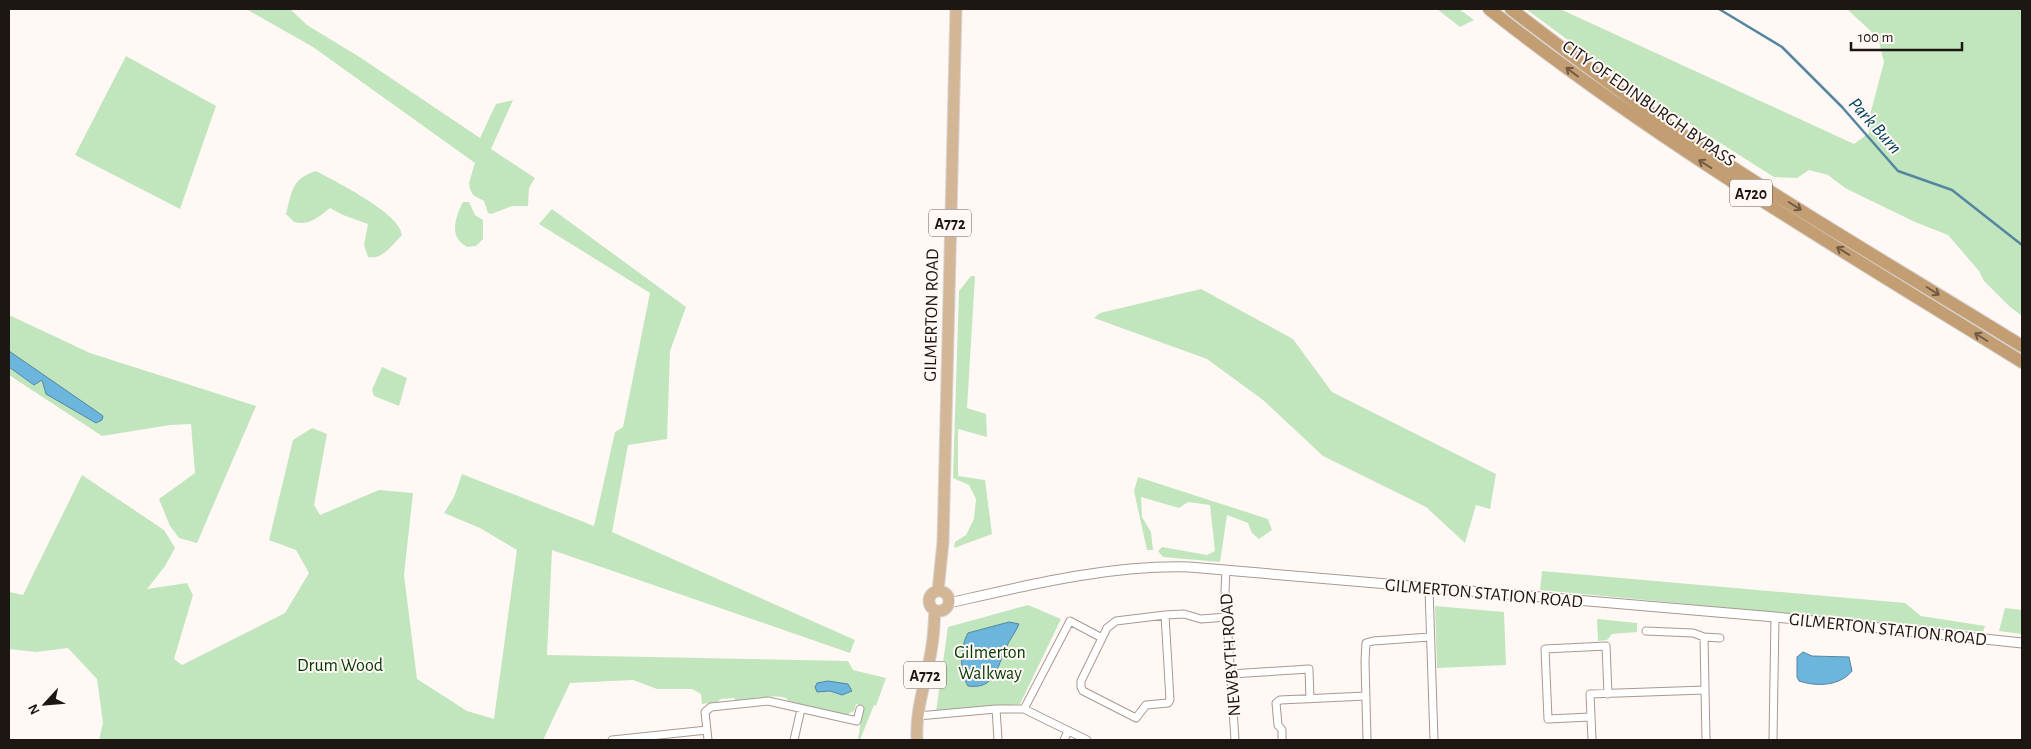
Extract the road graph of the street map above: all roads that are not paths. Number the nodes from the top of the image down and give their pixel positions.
1 (956, 9) edge
2 (1489, 9) edge
3 (1511, 9) edge
4 (2022, 346) edge
5 (2022, 362) edge
6 (1226, 570) junction
7 (1429, 588) junction
8 (938, 591) junction
9 (949, 603) junction
10 (935, 610) junction
11 (1166, 615) junction
12 (1227, 616) junction
13 (1775, 617) junction
14 (1646, 631) dead end
15 (1430, 637) junction
16 (1704, 637) junction
17 (1102, 638) junction
18 (1720, 638) dead end
19 (2022, 643) edge
20 (1231, 674) junction
21 (1705, 690) junction
22 (1608, 694) junction
23 (1366, 696) junction
24 (1310, 699) junction
25 (801, 709) junction
26 (860, 709) dead end
27 (996, 709) junction
28 (1024, 709) junction
29 (918, 716) junction
30 (1591, 717) junction
31 (707, 730) junction
32 (1068, 731) junction
33 (642, 739) edge
34 (612, 740) edge
35 (708, 740) edge
36 (794, 740) edge
37 (917, 740) edge
38 (998, 740) edge
39 (1064, 740) edge
40 (1087, 740) edge
41 (1236, 740) edge
42 (1282, 740) edge
43 (1367, 740) edge
44 (1434, 740) edge
45 (1592, 740) edge
46 (1706, 740) edge
47 (1773, 740) edge

1 - 8 main road, GILMERTON ROAD / A772
5 -> 2 highway, CITY OF EDINBURGH BYPASS / A720
3 -> 4 highway, CITY OF EDINBURGH BYPASS / A720
6 - 7 street, GILMERTON STATION ROAD
6 - 9 street, GILMERTON STATION ROAD
6 - 12 street, NEWBYTH ROAD
7 - 13 street, GILMERTON STATION ROAD
7 - 15 street
8 - 9 main road
8 - 10 main road, A772
9 - 10 main road
10 - 29 main road, A772
11 - 12 street
11 - 17 street
11 - 17 street
12 - 20 street, NEWBYTH ROAD
13 - 19 street, GILMERTON STATION ROAD
13 - 47 street
14 - 16 street
15 - 23 street
15 - 44 street
16 - 18 street
16 - 21 street
17 - 28 street
20 - 24 street
20 - 41 street, NEWBYTH ROAD
21 - 22 street
21 - 46 street
22 - 30 street
22 - 30 street
23 - 24 street
23 - 43 street
24 - 42 street
25 - 26 street
25 - 31 street
25 - 36 street
27 - 28 street
27 - 29 street
27 - 38 street
28 - 32 street
29 - 37 main road, A772
30 - 45 street
31 - 33 street
31 - 35 street
32 - 39 street
32 - 40 street
33 - 34 street

